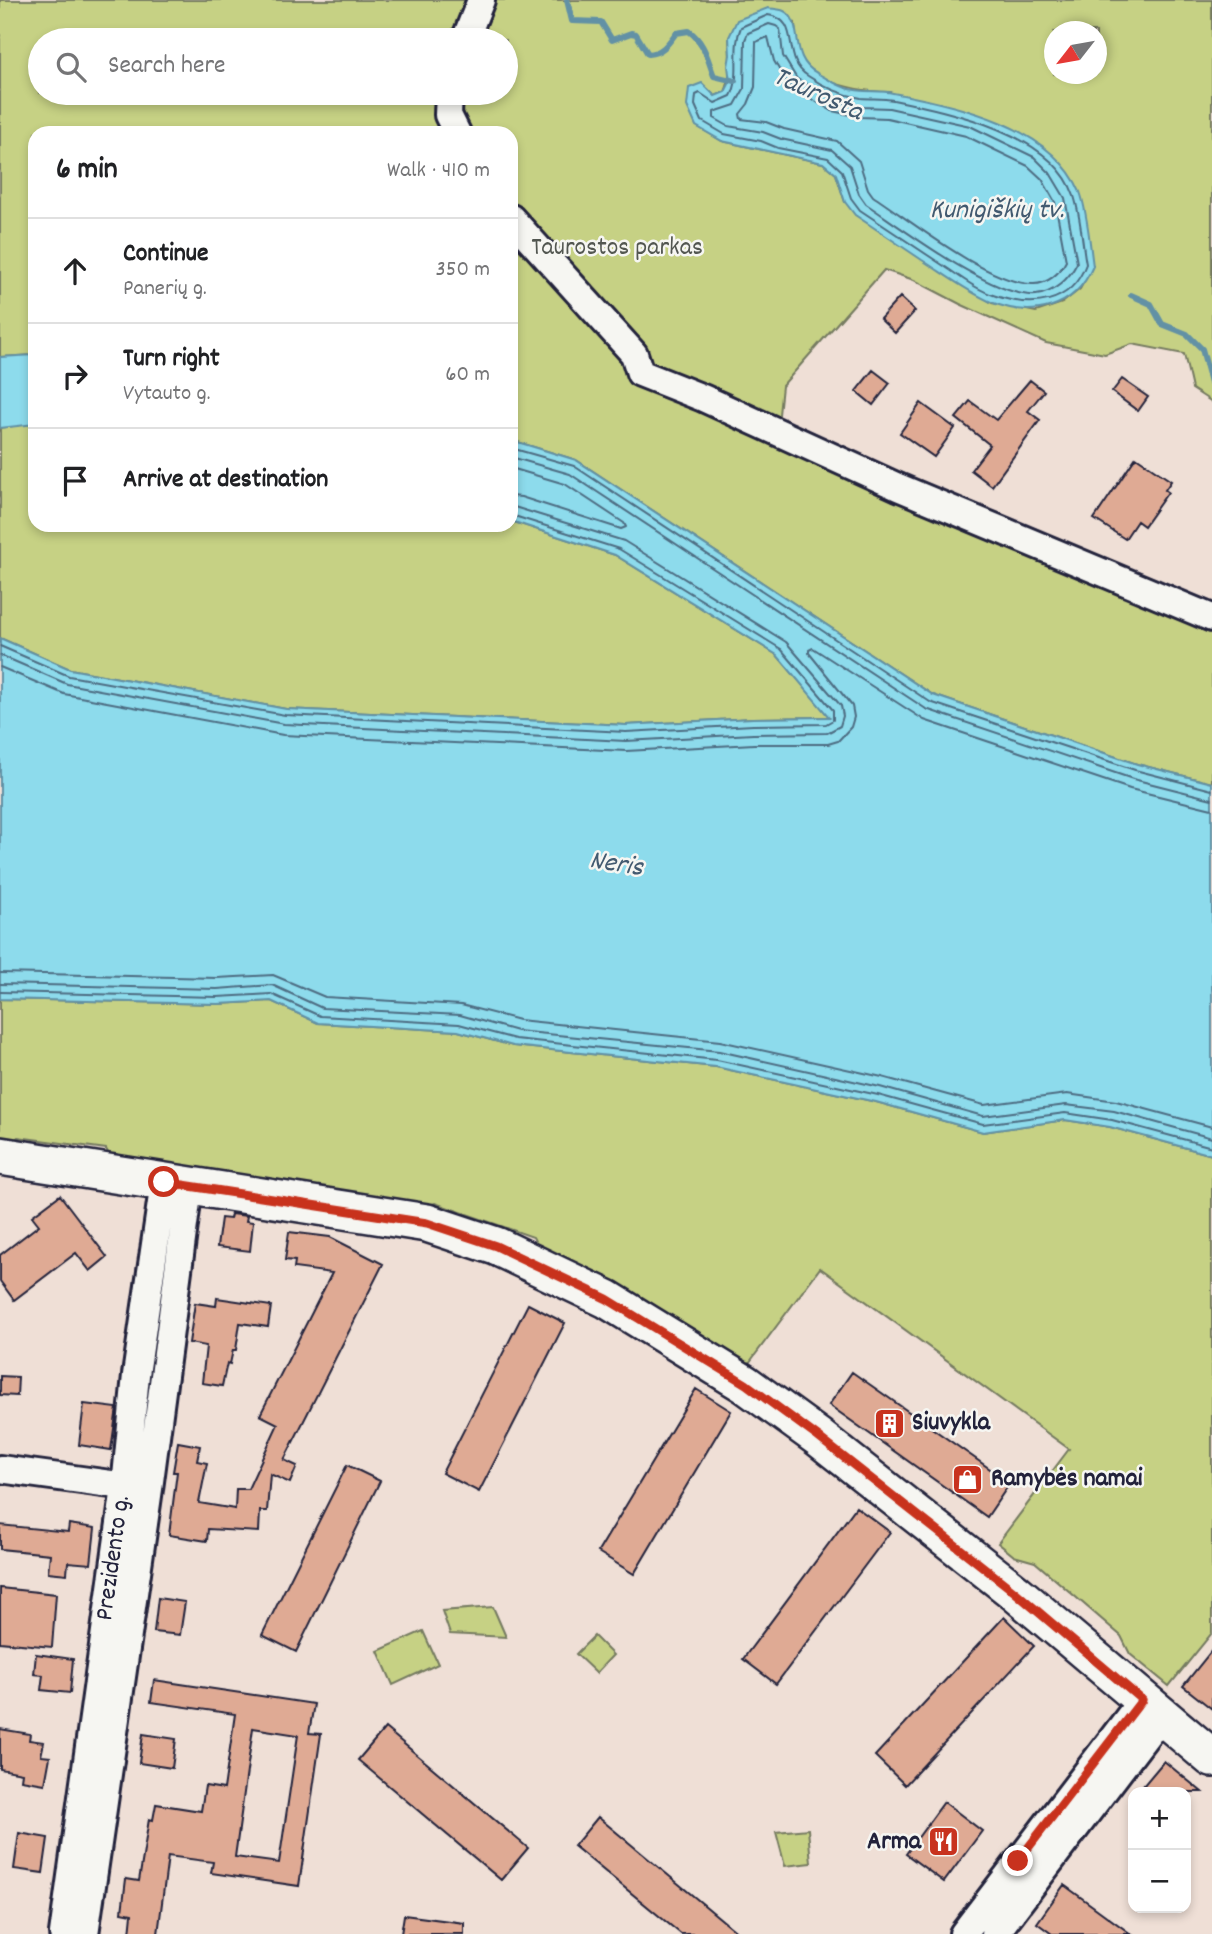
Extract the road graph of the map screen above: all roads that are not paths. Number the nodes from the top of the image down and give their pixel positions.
1 (481, 0) edge
2 (470, 28) edge
3 (448, 105) edge
4 (454, 126) edge
5 (518, 226) edge
6 (1212, 618) edge
7 (0, 1156) edge
8 (176, 1185) junction
9 (0, 1469) edge
10 (137, 1488) junction
11 (1152, 1708) junction
12 (1212, 1758) edge
13 (1001, 1932) edge
14 (63, 1934) edge
15 (86, 1934) edge
16 (963, 1934) edge

1 - 2 street
3 - 4 street
5 - 6 street
7 - 8 street
8 - 10 street, Prezidento g.
8 - 11 street
9 - 10 street
10 - 14 street, Prezidento g.
10 - 15 street, Prezidento g.
11 - 12 street
11 - 13 street
11 - 16 street

